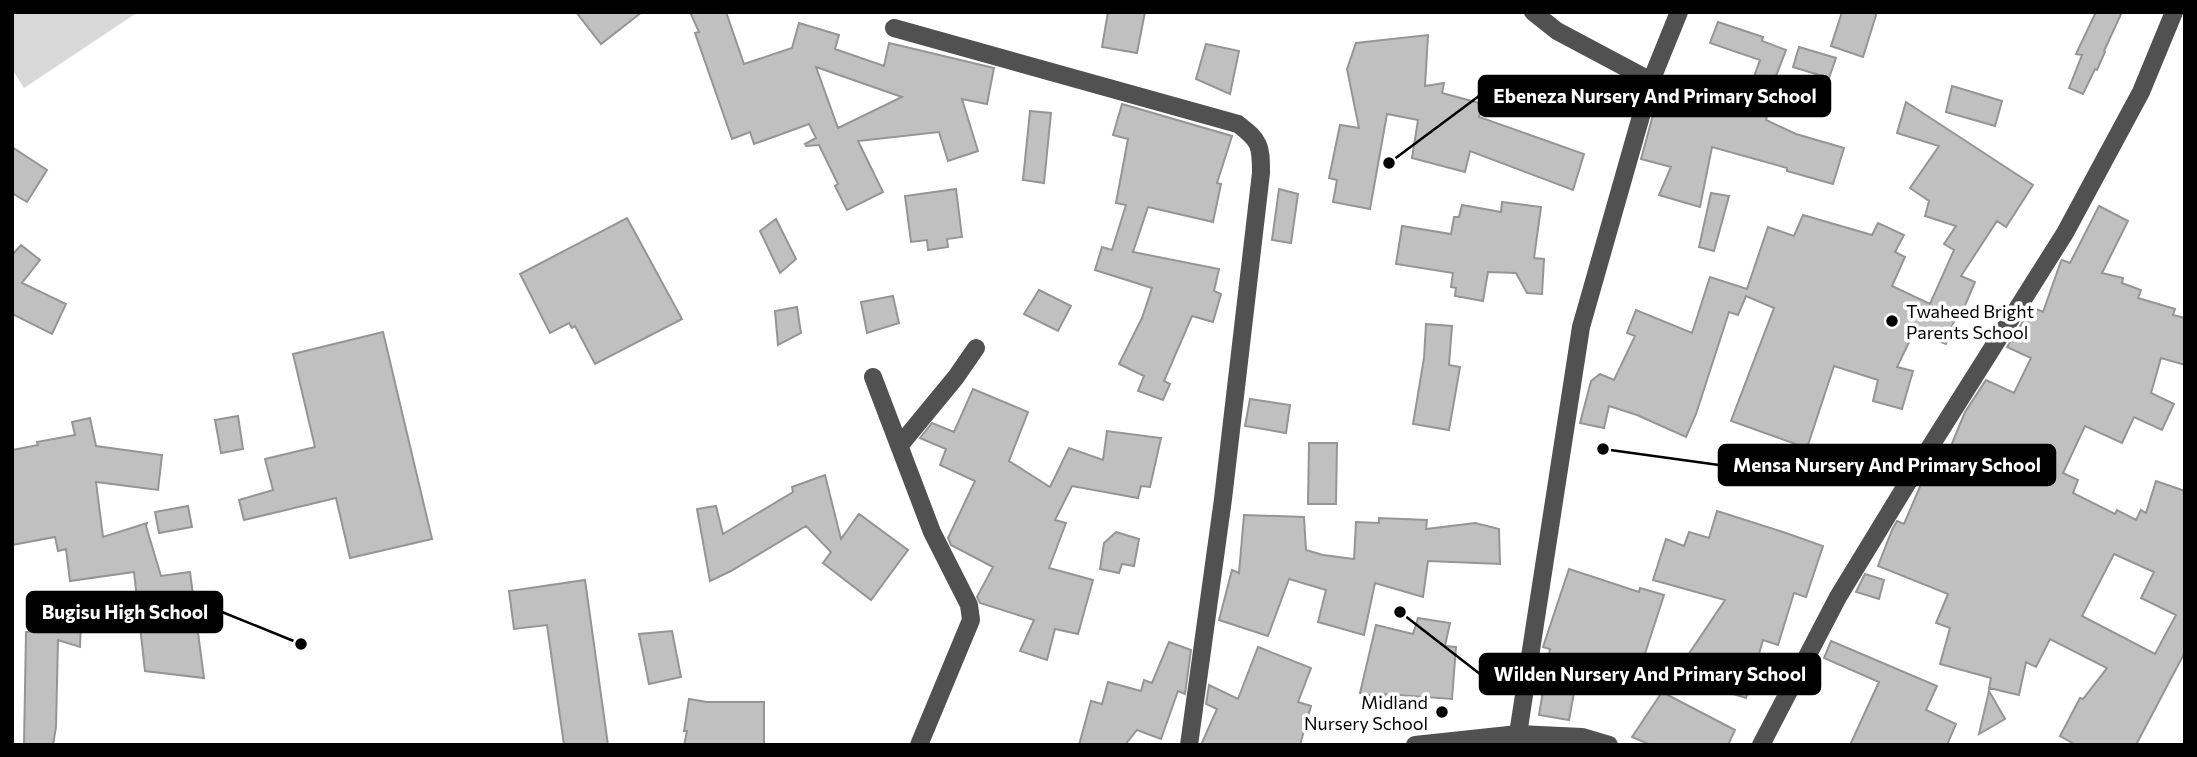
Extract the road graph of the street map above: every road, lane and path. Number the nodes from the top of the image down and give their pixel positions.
1 (1533, 12) edge
2 (1679, 12) edge
3 (2174, 12) edge
4 (894, 28) dead end
5 (1651, 81) junction
6 (976, 348) dead end
7 (873, 377) dead end
8 (900, 445) junction
9 (1518, 734) junction
10 (919, 745) edge
11 (1189, 745) edge
12 (1415, 745) edge
13 (1609, 745) edge
14 (1761, 745) edge

1 - 5 street
2 - 5 street
3 - 14 street
4 - 11 street
5 - 9 street
6 - 8 street
7 - 8 street
8 - 10 street
9 - 12 street
9 - 13 street

